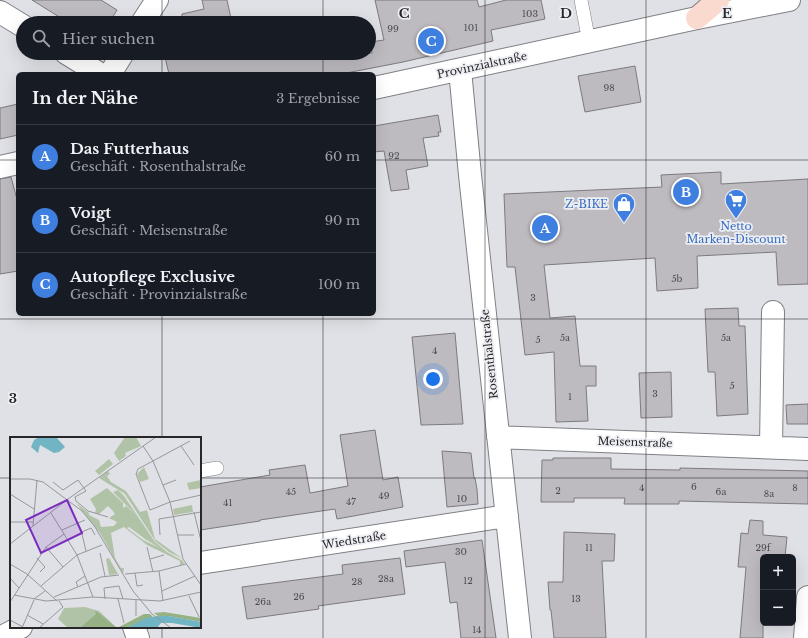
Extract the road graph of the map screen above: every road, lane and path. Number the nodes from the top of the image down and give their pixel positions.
1 (157, 0) edge
2 (581, 0) edge
3 (718, 0) edge
4 (789, 0) edge
5 (0, 12) edge
6 (147, 16) edge
7 (697, 18) junction
8 (16, 22) edge
9 (589, 42) junction
10 (77, 60) edge
11 (119, 60) edge
12 (460, 70) junction
13 (97, 72) edge
14 (111, 72) edge
15 (376, 88) edge
16 (16, 163) edge
17 (0, 166) edge
18 (773, 312) dead end
19 (498, 437) junction
20 (771, 447) junction
21 (808, 449) edge
22 (218, 468) dead end
23 (201, 471) edge
24 (507, 516) junction
25 (201, 563) edge
26 (808, 610) edge
27 (19, 628) edge
28 (134, 628) edge
29 (0, 638) edge
30 (138, 638) edge
31 (520, 638) edge
32 (805, 638) edge

1 - 6 street
2 - 9 lane
3 - 7 main road
4 - 7 street, Provinzialstraße
5 - 8 street
7 - 9 street, Provinzialstraße
9 - 12 street, Provinzialstraße
10 - 13 street
11 - 14 street
12 - 15 street, Provinzialstraße
12 - 19 street, Rosenthalstraße
16 - 17 street
18 - 20 street
19 - 20 street, Meisenstraße
19 - 24 street, Rosenthalstraße
20 - 21 street, Meisenstraße
22 - 23 lane
24 - 25 street, Wiedstraße
24 - 31 street, Rosenthalstraße
26 - 32 street
27 - 29 street
28 - 30 street

